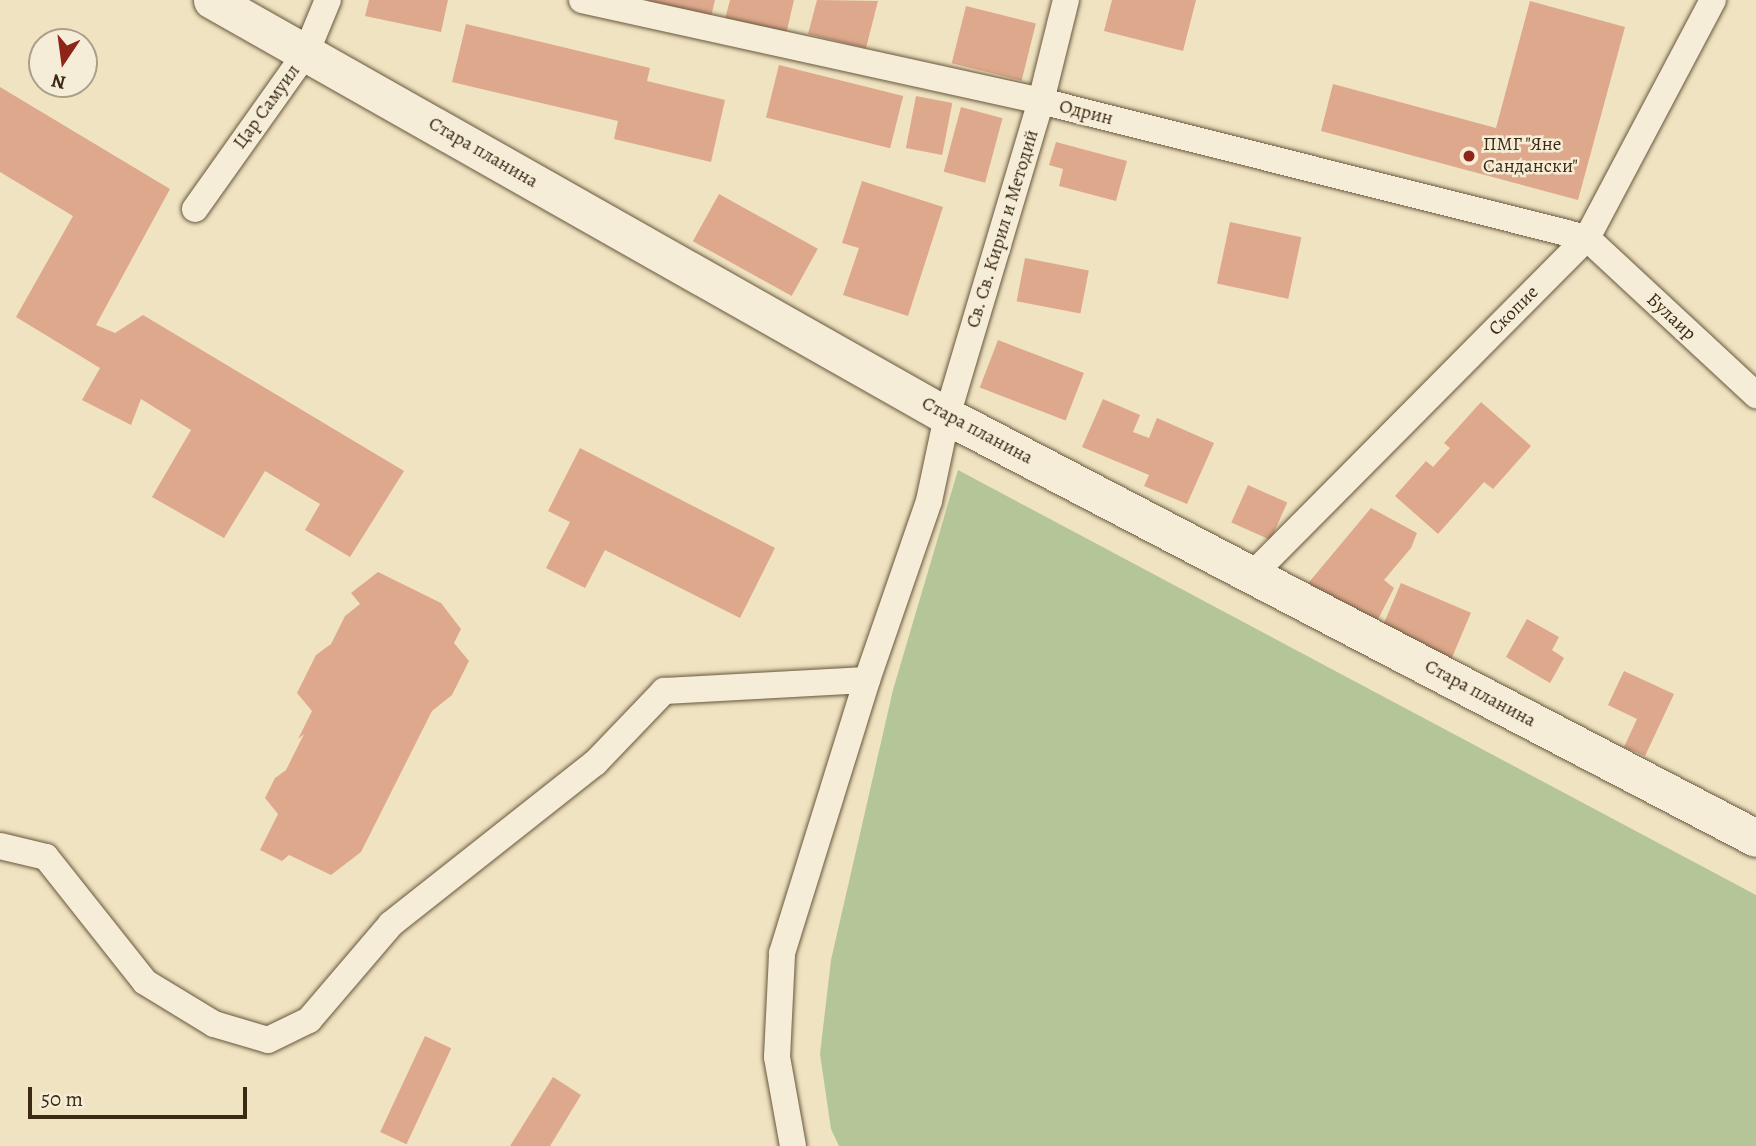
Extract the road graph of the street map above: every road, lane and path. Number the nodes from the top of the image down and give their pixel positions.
1 (212, 0) edge
2 (328, 0) edge
3 (582, 0) edge
4 (1066, 0) edge
5 (1713, 0) edge
6 (306, 53) junction
7 (1041, 102) junction
8 (195, 209) dead end
9 (1587, 238) junction
10 (1756, 395) edge
11 (947, 416) junction
12 (1252, 575) junction
13 (867, 680) junction
14 (1756, 838) edge
15 (0, 846) edge
16 (794, 1144) edge

1 - 6 street, Стара планина
2 - 6 street, Цар Самуил
3 - 7 street, Одрин
4 - 7 street, Св. Св. Кирил и Методий
5 - 9 street, Скопие
6 - 8 street, Цар Самуил
6 - 11 street, Стара планина
7 - 9 street, Одрин
7 - 11 street, Св. Св. Кирил и Методий
9 - 10 street, Булаир
9 - 12 street, Скопие
11 - 12 street, Стара планина
11 - 13 street, Св. Св. Кирил и Методий
12 - 14 street, Стара планина
13 - 15 street
13 - 16 street, Св. Св. Кирил и Методий

